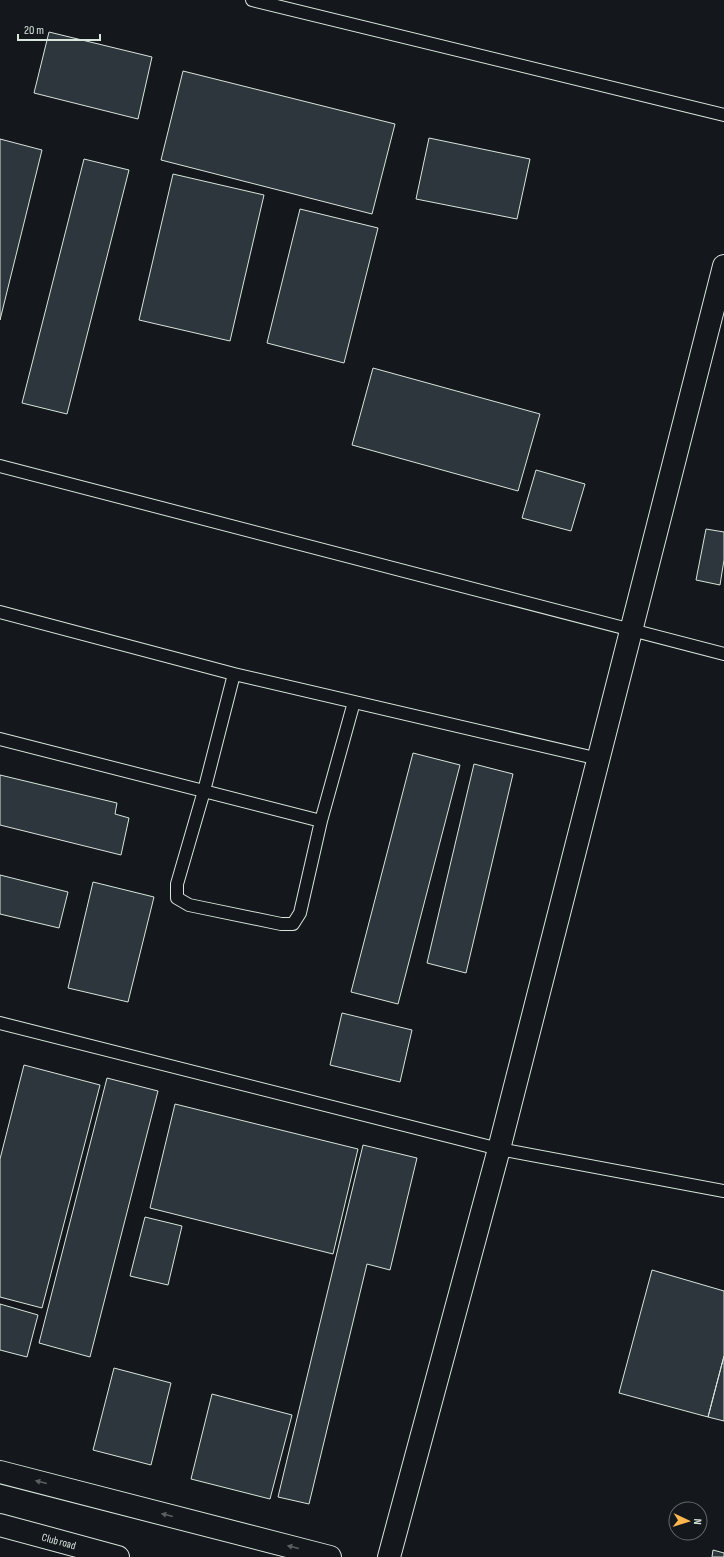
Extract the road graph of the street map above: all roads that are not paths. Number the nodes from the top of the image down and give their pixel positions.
1 (252, 0) edge
2 (724, 115) edge
3 (724, 266) edge
4 (0, 466) edge
5 (0, 612) edge
6 (632, 629) junction
7 (724, 654) edge
8 (234, 674) junction
9 (354, 702) junction
10 (0, 739) edge
11 (599, 759) junction
12 (204, 791) junction
13 (321, 821) junction
14 (0, 1023) edge
15 (499, 1149) junction
16 (724, 1191) edge
17 (0, 1472) edge
18 (0, 1525) edge
19 (118, 1557) edge
20 (330, 1557) edge
21 (389, 1557) edge

1 - 2 lane
3 - 6 street
4 - 6 lane
5 - 8 lane
6 - 7 lane
6 - 11 street
8 - 9 lane
8 - 12 lane
9 - 11 lane
9 - 13 lane
10 - 12 lane
11 - 15 street
12 - 13 lane
12 - 13 lane
14 - 15 lane
15 - 16 lane
15 - 21 street
20 -> 17 street
18 - 19 street, Club road

